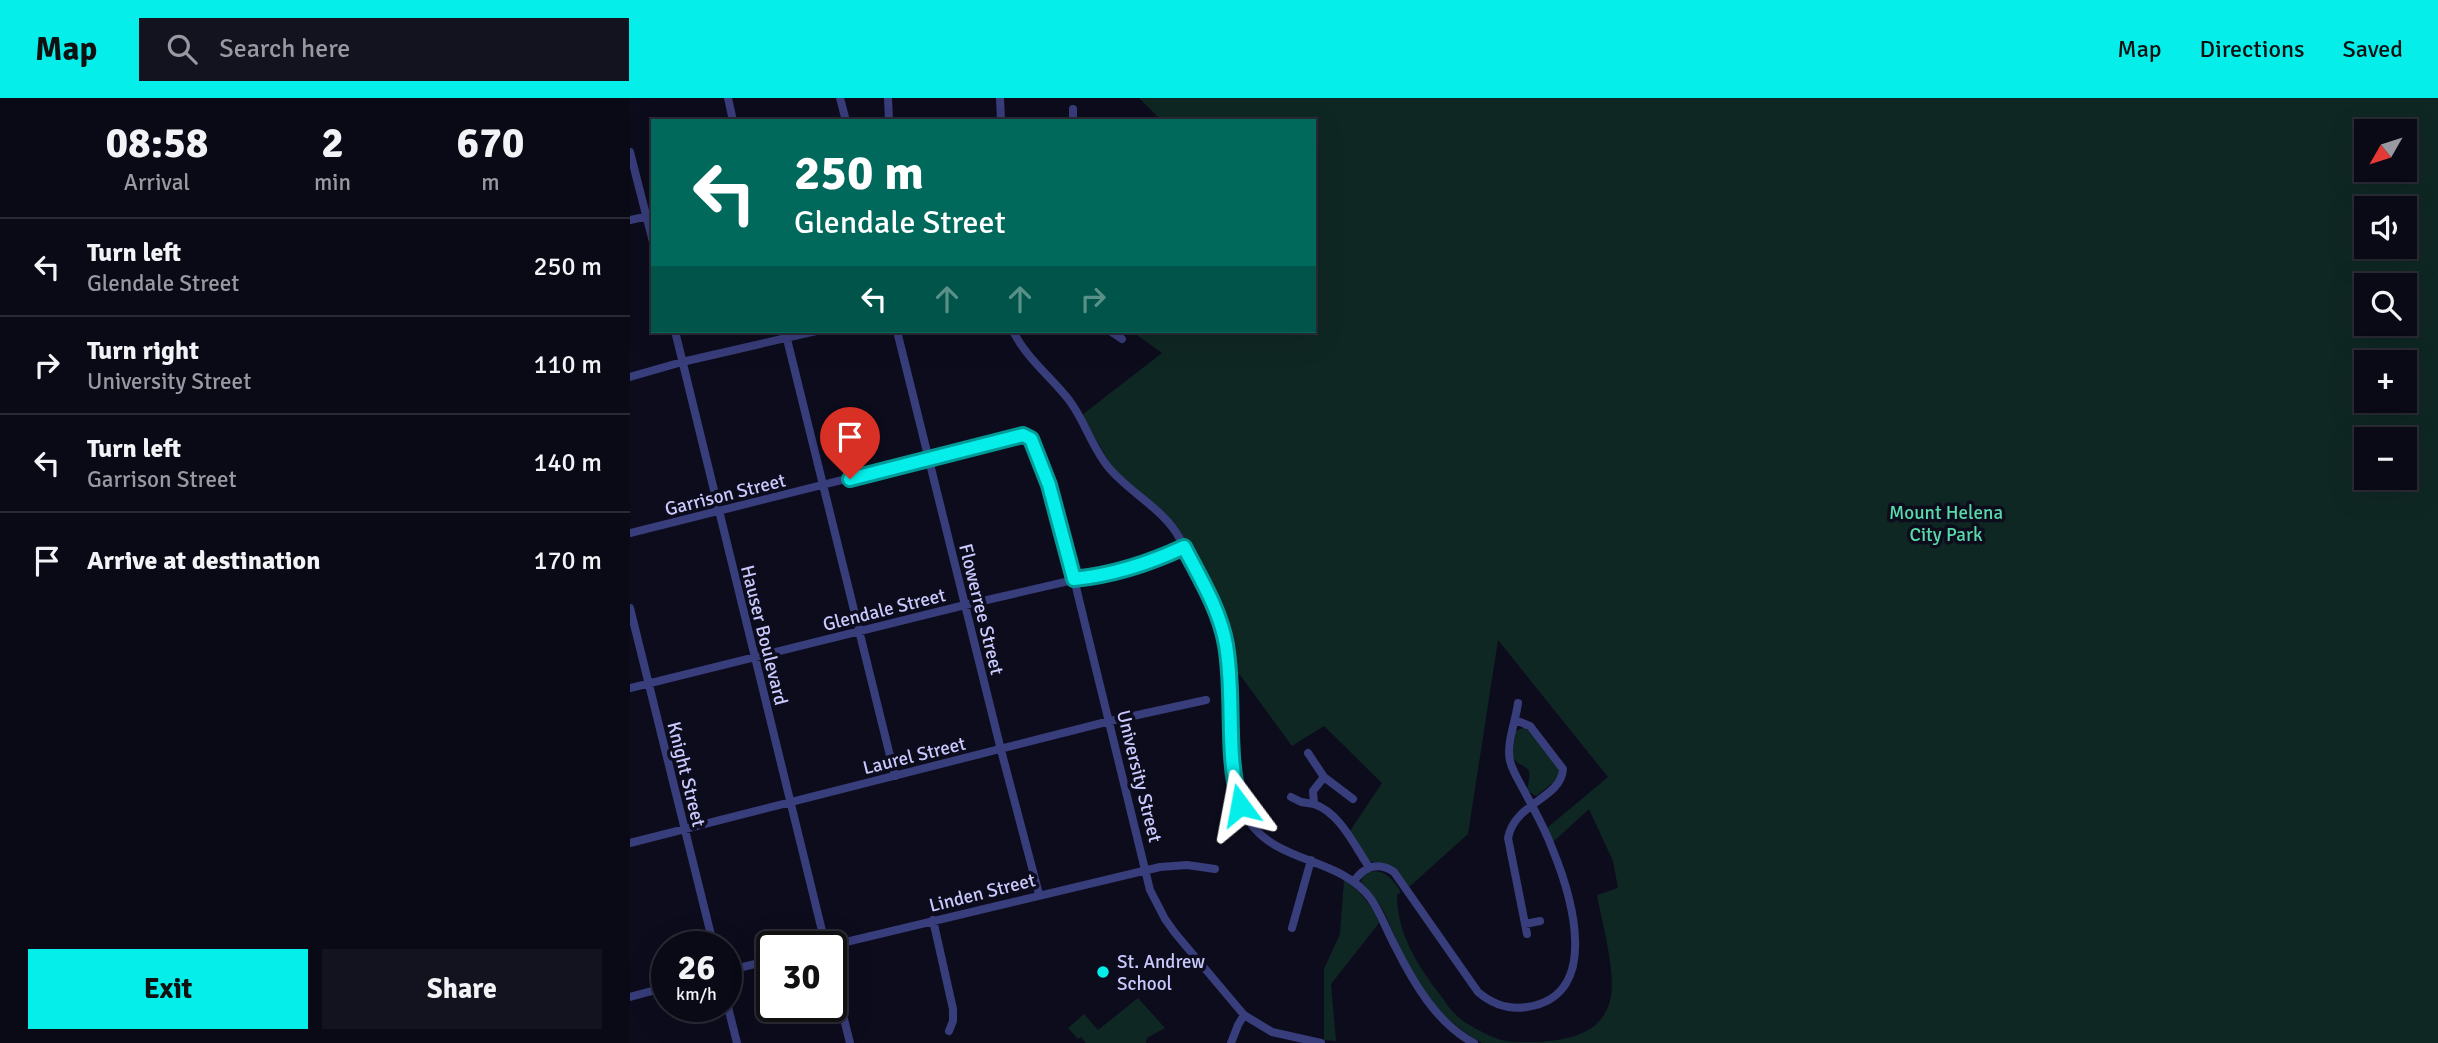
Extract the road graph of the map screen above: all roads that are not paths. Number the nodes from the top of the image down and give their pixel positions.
1 (728, 98) edge
2 (840, 98) edge
3 (888, 98) edge
4 (1000, 98) edge
5 (1073, 109) dead end
6 (733, 119) edge
7 (845, 119) edge
8 (889, 119) edge
9 (1001, 119) edge
10 (1073, 119) edge
11 (630, 152) edge
12 (650, 215) edge
13 (630, 220) edge
14 (675, 333) edge
15 (898, 333) edge
16 (1014, 333) edge
17 (1113, 333) edge
18 (786, 334) edge
19 (1122, 339) dead end
20 (682, 362) junction
21 (630, 377) edge
22 (1031, 439) joint
23 (929, 459) junction
24 (823, 486) junction
25 (718, 512) junction
26 (630, 533) edge
27 (1184, 547) junction
28 (1074, 579) junction
29 (965, 605) junction
30 (630, 608) edge
31 (859, 631) junction
32 (754, 657) junction
33 (648, 684) junction
34 (630, 688) edge
35 (1206, 700) dead end
36 (1518, 703) dead end
37 (1516, 720) junction
38 (1110, 721) junction
39 (1001, 750) junction
40 (1308, 753) dead end
41 (895, 776) junction
42 (1324, 777) junction
43 (1291, 797) dead end
44 (1353, 799) dead end
45 (791, 802) junction
46 (1314, 804) junction
47 (1532, 806) junction
48 (685, 829) junction
49 (630, 843) edge
50 (1311, 860) junction
51 (1369, 867) junction
52 (1215, 869) dead end
53 (1147, 870) junction
54 (1354, 881) junction
55 (1040, 894) junction
56 (933, 920) junction
57 (1540, 921) dead end
58 (1525, 924) junction
59 (1292, 928) dead end
60 (710, 931) edge
61 (822, 931) edge
62 (1527, 934) dead end
63 (847, 942) edge
64 (651, 991) edge
65 (630, 997) edge
66 (1244, 1015) junction
67 (732, 1022) edge
68 (845, 1022) edge
69 (949, 1031) dead end
70 (737, 1043) edge
71 (850, 1043) edge
72 (1231, 1043) edge
73 (1321, 1043) edge
74 (1474, 1043) edge

1 - 6 street
2 - 7 street
3 - 8 street
4 - 9 street
5 - 10 street
11 - 12 street
12 - 13 street
14 - 20 street, Hauser Boulevard
15 - 23 street, Flowerree Street
16 - 27 street
17 - 19 street
18 - 20 street
18 - 24 street
20 - 21 street
20 - 25 street, Hauser Boulevard
22 - 23 street, Garrison Street
22 - 28 street, University Street
23 - 24 street, Garrison Street
23 - 29 street, Flowerree Street
24 - 25 street, Garrison Street
24 - 31 street
25 - 26 street, Garrison Street
25 - 32 street, Hauser Boulevard
27 - 28 street, Glendale Street
27 - 50 street
28 - 29 street, Glendale Street
28 - 38 street, University Street
29 - 31 street, Glendale Street
29 - 39 street, Flowerree Street
30 - 33 street, Knight Street
31 - 32 street, Glendale Street
31 - 41 street
32 - 33 street, Glendale Street
32 - 45 street, Hauser Boulevard
33 - 34 street, Glendale Street
33 - 48 street, Knight Street
35 - 38 street, Laurel Street
36 - 37 street
37 - 47 street
37 - 47 street
38 - 39 street, Laurel Street
38 - 53 street, University Street
39 - 41 street, Laurel Street
39 - 55 street, Flowerree Street
40 - 42 street
41 - 45 street, Laurel Street
42 - 44 street
42 - 46 street
43 - 46 street
45 - 48 street, Laurel Street
45 - 61 street, Hauser Boulevard
46 - 51 street
47 - 51 street
47 - 58 street
48 - 49 street, Laurel Street
48 - 60 street, Knight Street
50 - 54 street
50 - 59 street
51 - 54 street
52 - 53 street, Linden Street
53 - 55 street, Linden Street
53 - 66 street, University Street
54 - 74 street
55 - 56 street, Linden Street
56 - 63 street, Linden Street
56 - 69 street
57 - 58 street
58 - 62 street
64 - 65 street
66 - 72 street
66 - 73 street, University Street
67 - 70 street
68 - 71 street

